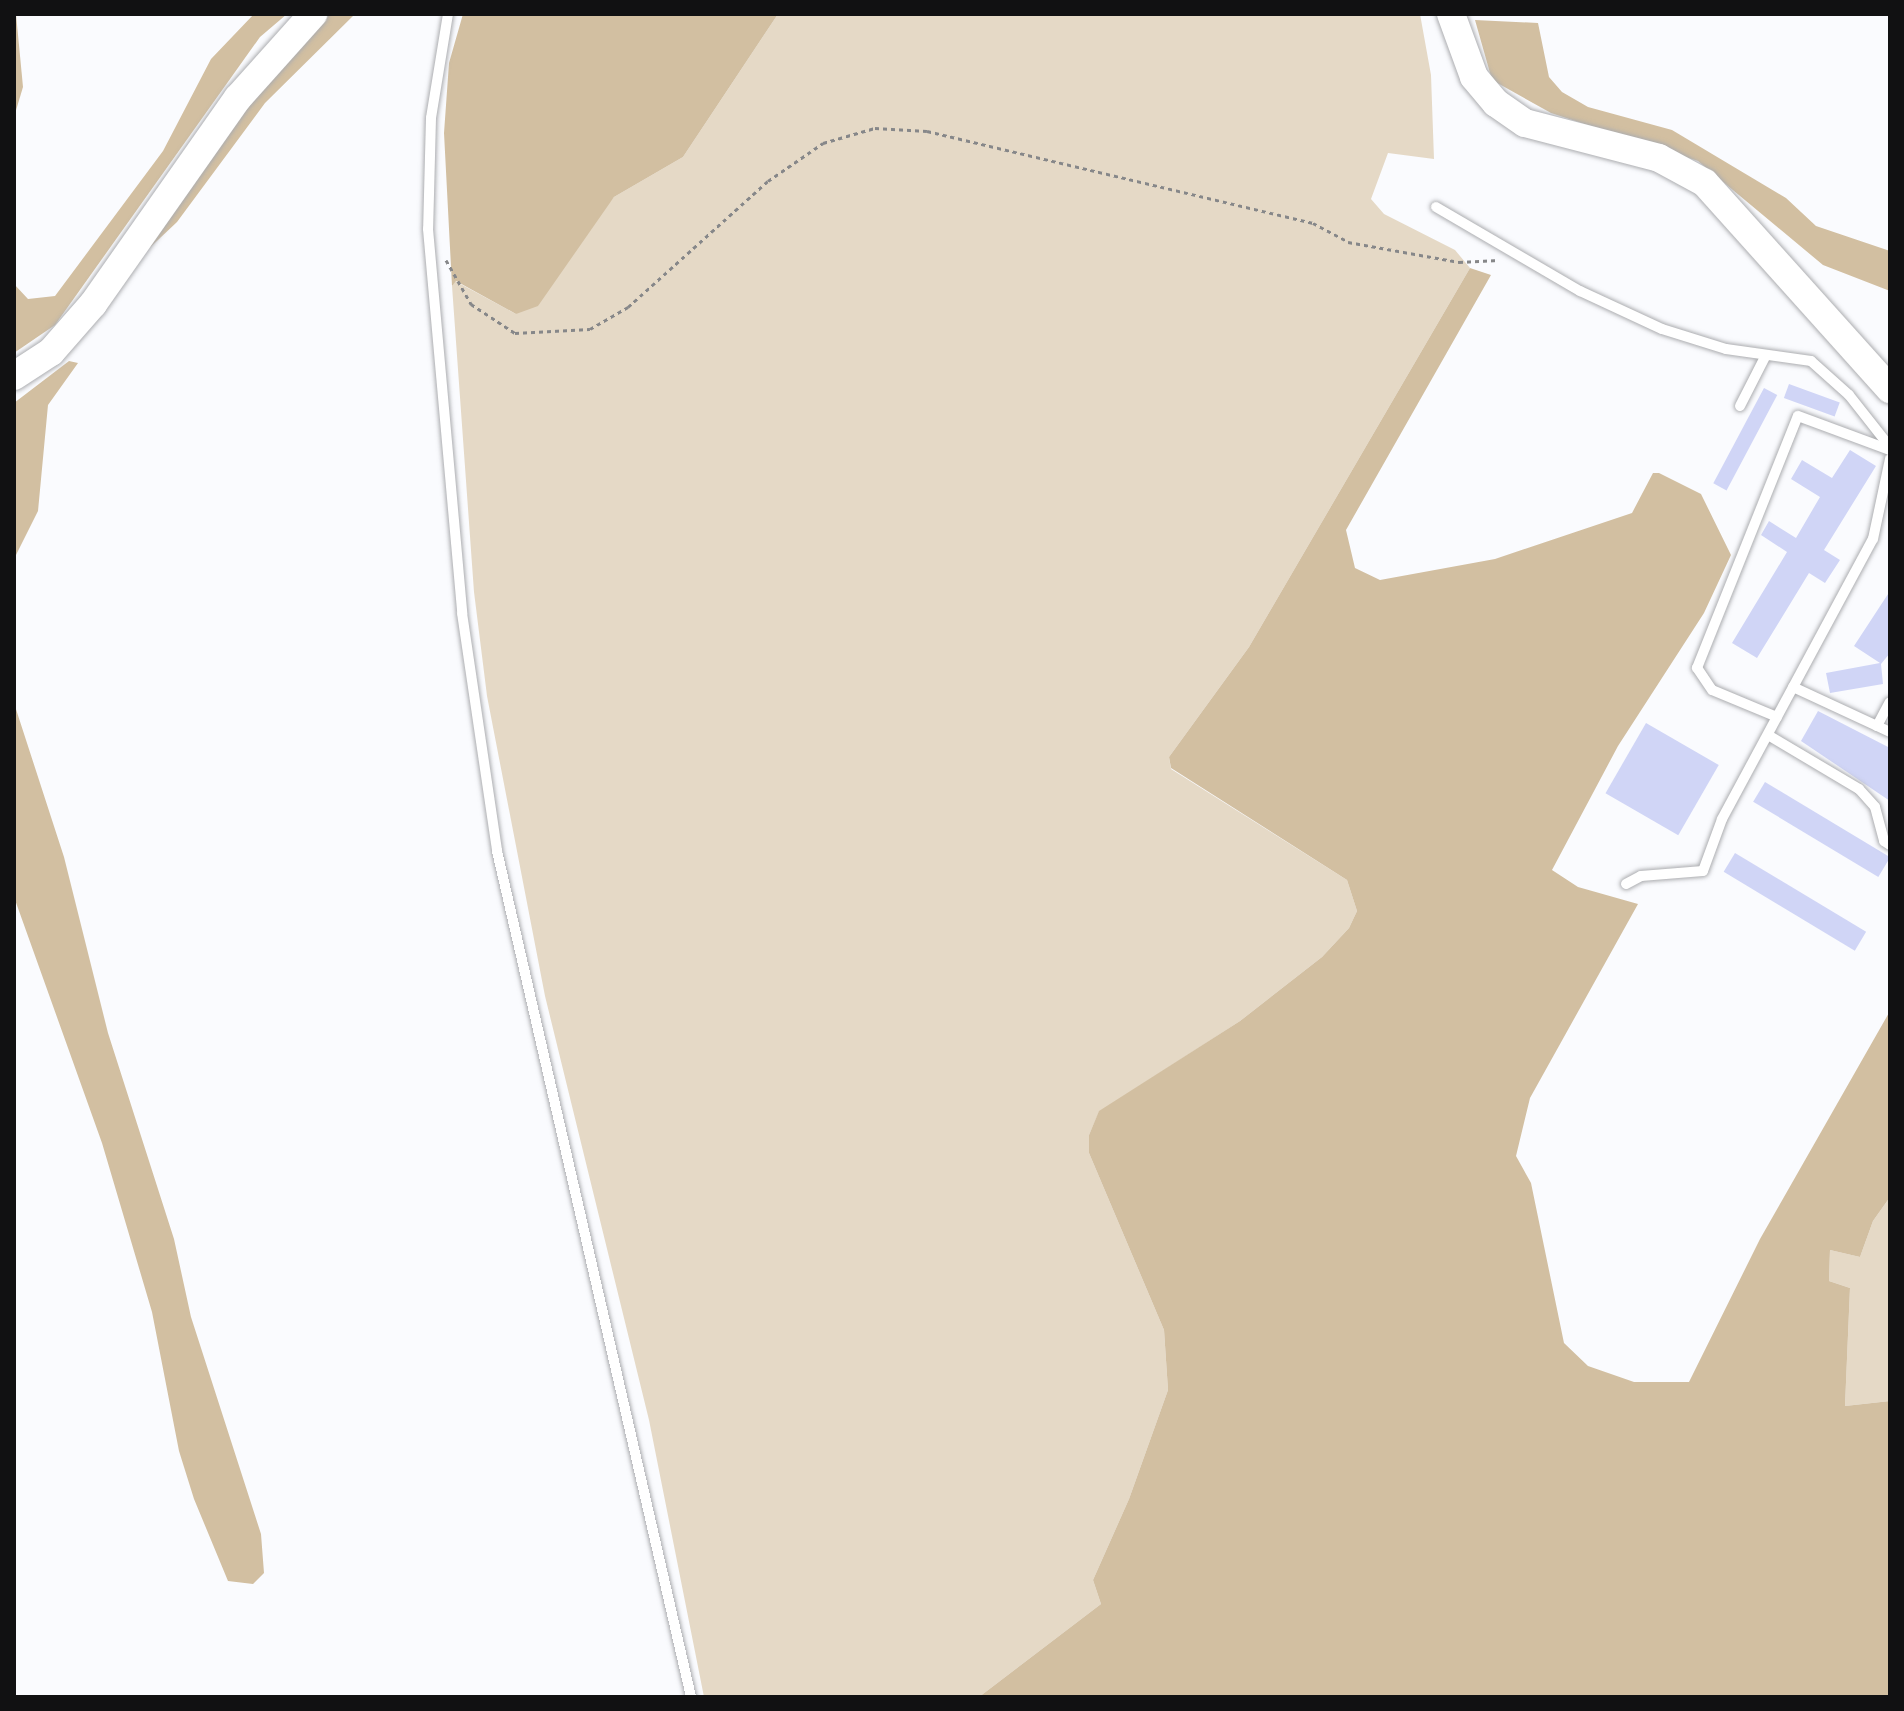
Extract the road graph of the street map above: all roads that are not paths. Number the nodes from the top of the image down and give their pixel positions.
1 (313, 14) edge
2 (448, 14) edge
3 (1451, 14) edge
4 (1436, 207) dead end
5 (1766, 355) junction
6 (14, 376) edge
7 (1890, 389) edge
8 (1740, 406) dead end
9 (1890, 449) edge
10 (1890, 459) edge
11 (1793, 687) junction
12 (1890, 702) edge
13 (1777, 717) junction
14 (1877, 726) junction
15 (1890, 732) edge
16 (1768, 735) junction
17 (1890, 845) edge
18 (1626, 884) dead end
19 (691, 1697) edge

1 - 6 main road
2 - 19 lane
3 - 7 main road
4 - 5 lane
5 - 8 lane
5 - 9 lane
9 - 13 lane
10 - 11 lane
11 - 13 lane
11 - 14 lane
12 - 14 lane
13 - 16 lane
14 - 15 lane
16 - 17 lane
16 - 18 lane

